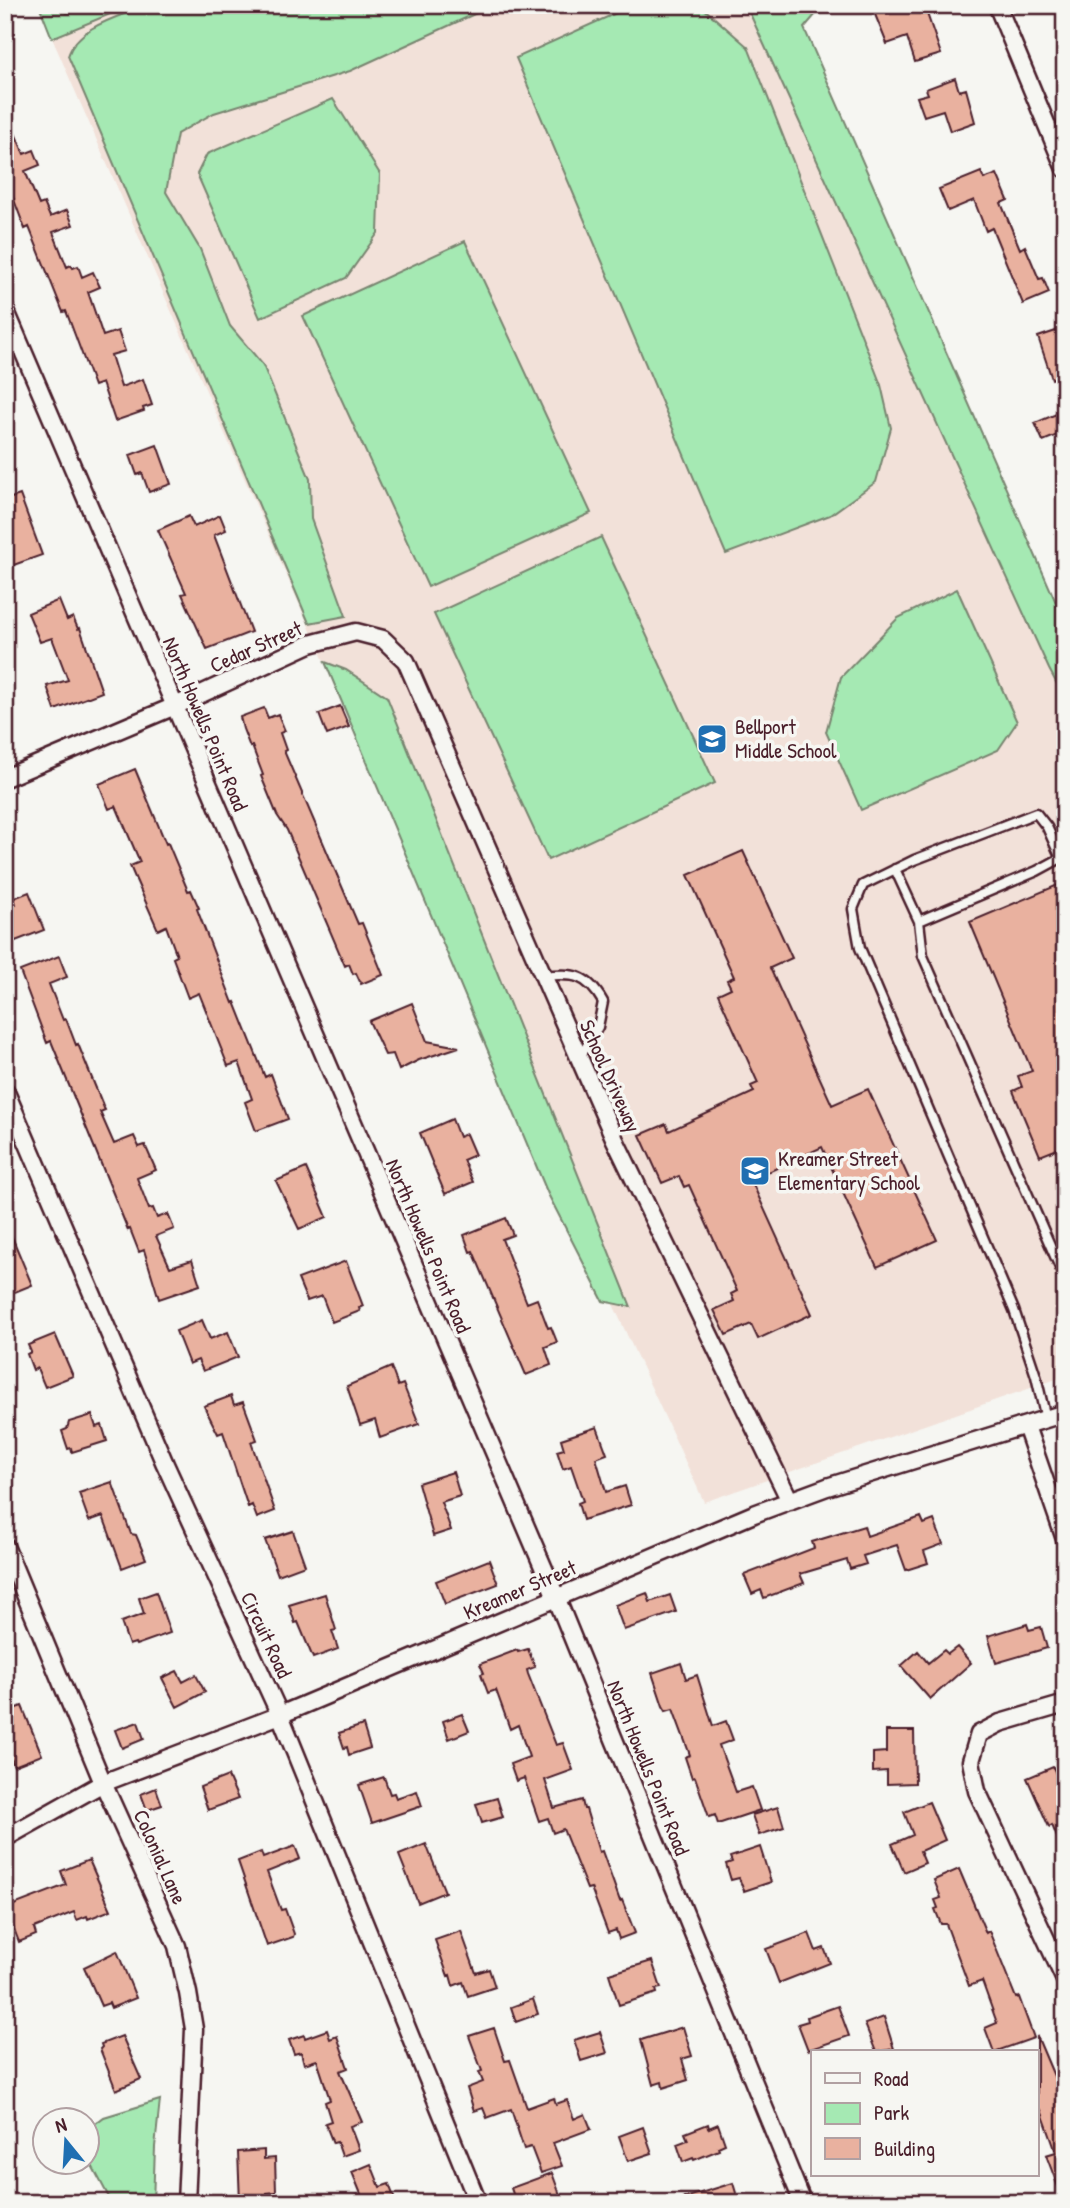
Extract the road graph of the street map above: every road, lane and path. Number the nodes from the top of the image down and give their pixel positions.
1 (65, 5) edge
2 (83, 5) edge
3 (997, 5) edge
4 (1065, 169) edge
5 (5, 309) edge
6 (406, 661) joint
7 (175, 706) junction
8 (5, 778) edge
9 (895, 869) junction
10 (919, 921) junction
11 (543, 976) junction
12 (579, 1059) junction
13 (5, 1090) edge
14 (1065, 1279) edge
15 (1065, 1413) edge
16 (1046, 1419) junction
17 (1026, 1426) junction
18 (790, 1501) junction
19 (1065, 1539) edge
20 (5, 1546) edge
21 (556, 1597) junction
22 (1065, 1704) edge
23 (280, 1715) junction
24 (103, 1783) junction
25 (5, 1838) edge
26 (1065, 1980) edge
27 (186, 2203) edge
28 (478, 2203) edge
29 (803, 2203) edge

1 - 2 lane
3 - 4 street
5 - 7 street, North Howells Point Road
6 - 7 street, Cedar Street
6 - 11 street, School Driveway
7 - 8 street, Cedar Street
7 - 21 street, North Howells Point Road
9 - 10 lane
9 - 10 lane
9 - 16 lane
10 - 14 lane
11 - 12 street, School Driveway
11 - 12 lane
12 - 18 street, School Driveway
13 - 23 street, Circuit Road
15 - 16 street, Kreamer Street
16 - 17 street, Kreamer Street
17 - 18 street, Kreamer Street
17 - 19 street
18 - 21 street, Kreamer Street
20 - 24 street, Colonial Lane
21 - 23 street, Kreamer Street
21 - 29 street, North Howells Point Road
22 - 26 street
23 - 24 street, Kreamer Street
23 - 28 street, Circuit Road
24 - 25 street, Kreamer Street
24 - 27 street, Colonial Lane

